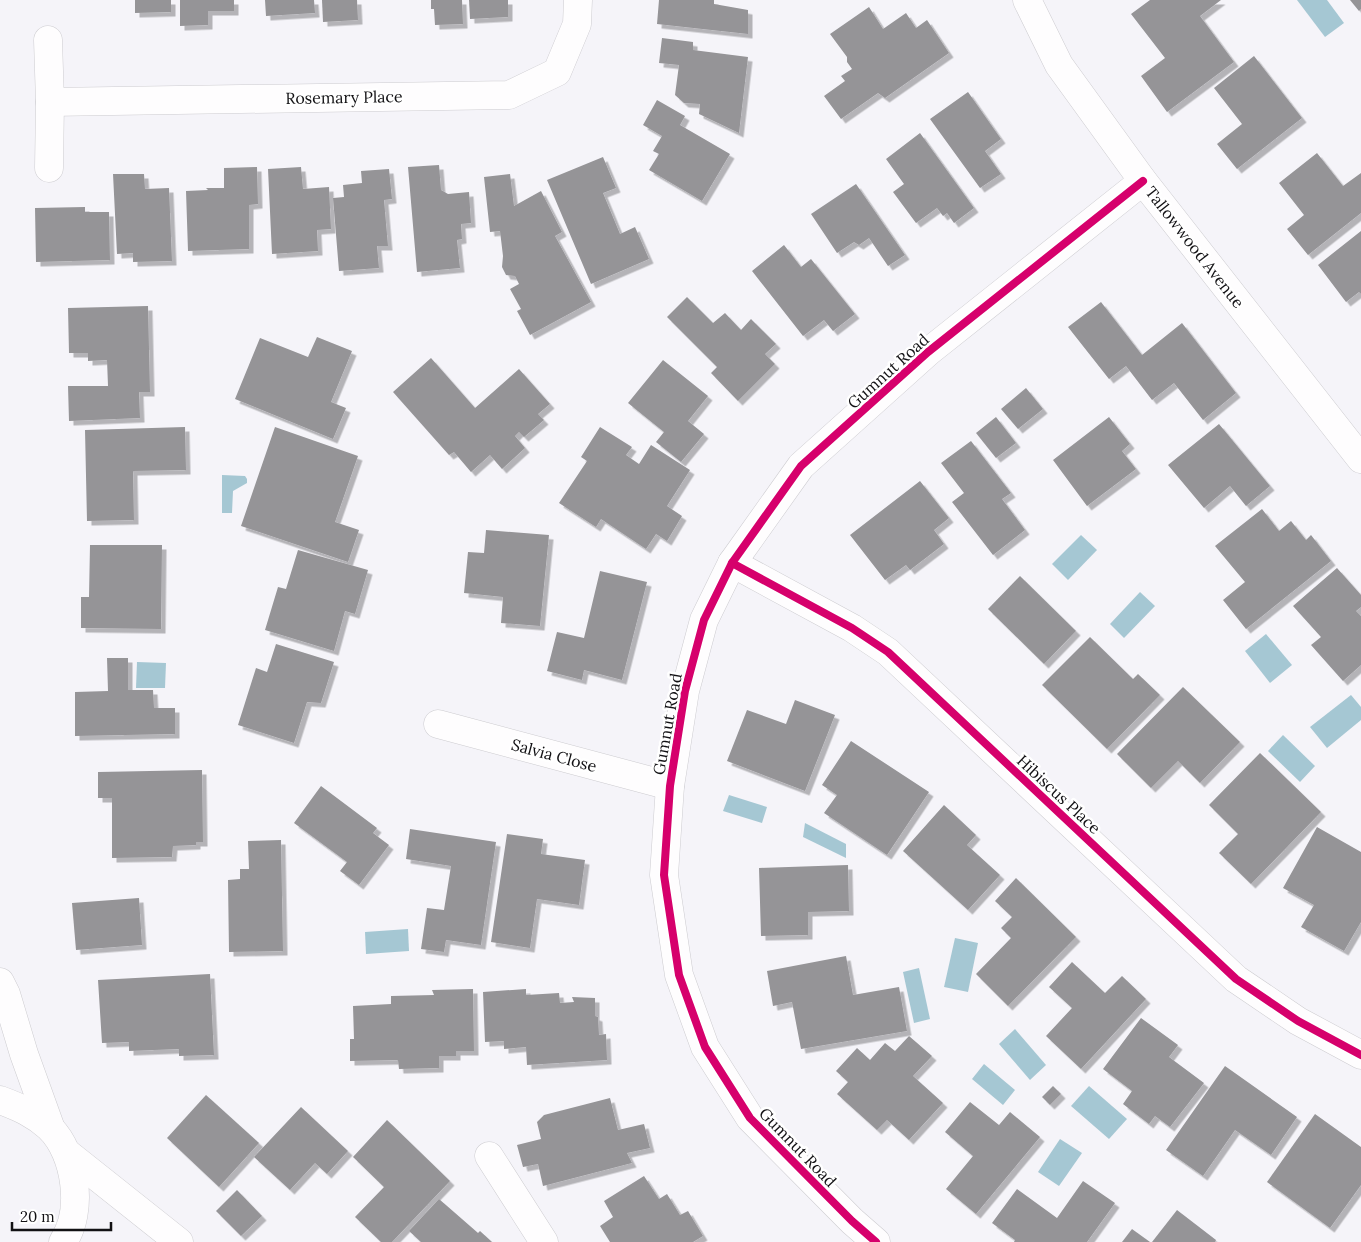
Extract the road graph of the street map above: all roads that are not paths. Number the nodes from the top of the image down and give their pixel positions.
1 (578, 0) edge
2 (1027, 0) edge
3 (48, 40) dead end
4 (50, 102) junction
5 (49, 168) dead end
6 (1143, 181) junction
7 (1361, 459) edge
8 (732, 563) junction
9 (438, 724) dead end
10 (670, 786) junction
11 (0, 982) edge
12 (1361, 1056) edge
13 (0, 1100) edge
14 (51, 1129) junction
15 (67, 1153) junction
16 (489, 1156) dead end
17 (860, 1237) edge
18 (63, 1242) edge
19 (179, 1242) edge
20 (544, 1242) edge

1 - 4 street, Rosemary Place
2 - 6 street, Tallowwood Avenue
3 - 4 street
4 - 5 street
6 - 7 street, Tallowwood Avenue
6 - 8 street, Gumnut Road
8 - 10 street, Gumnut Road
8 - 12 street, Hibiscus Place
9 - 10 street, Salvia Close
10 - 17 street, Gumnut Road
11 - 14 street
13 - 14 street
14 - 15 street
15 - 18 street
15 - 19 street
16 - 20 street

